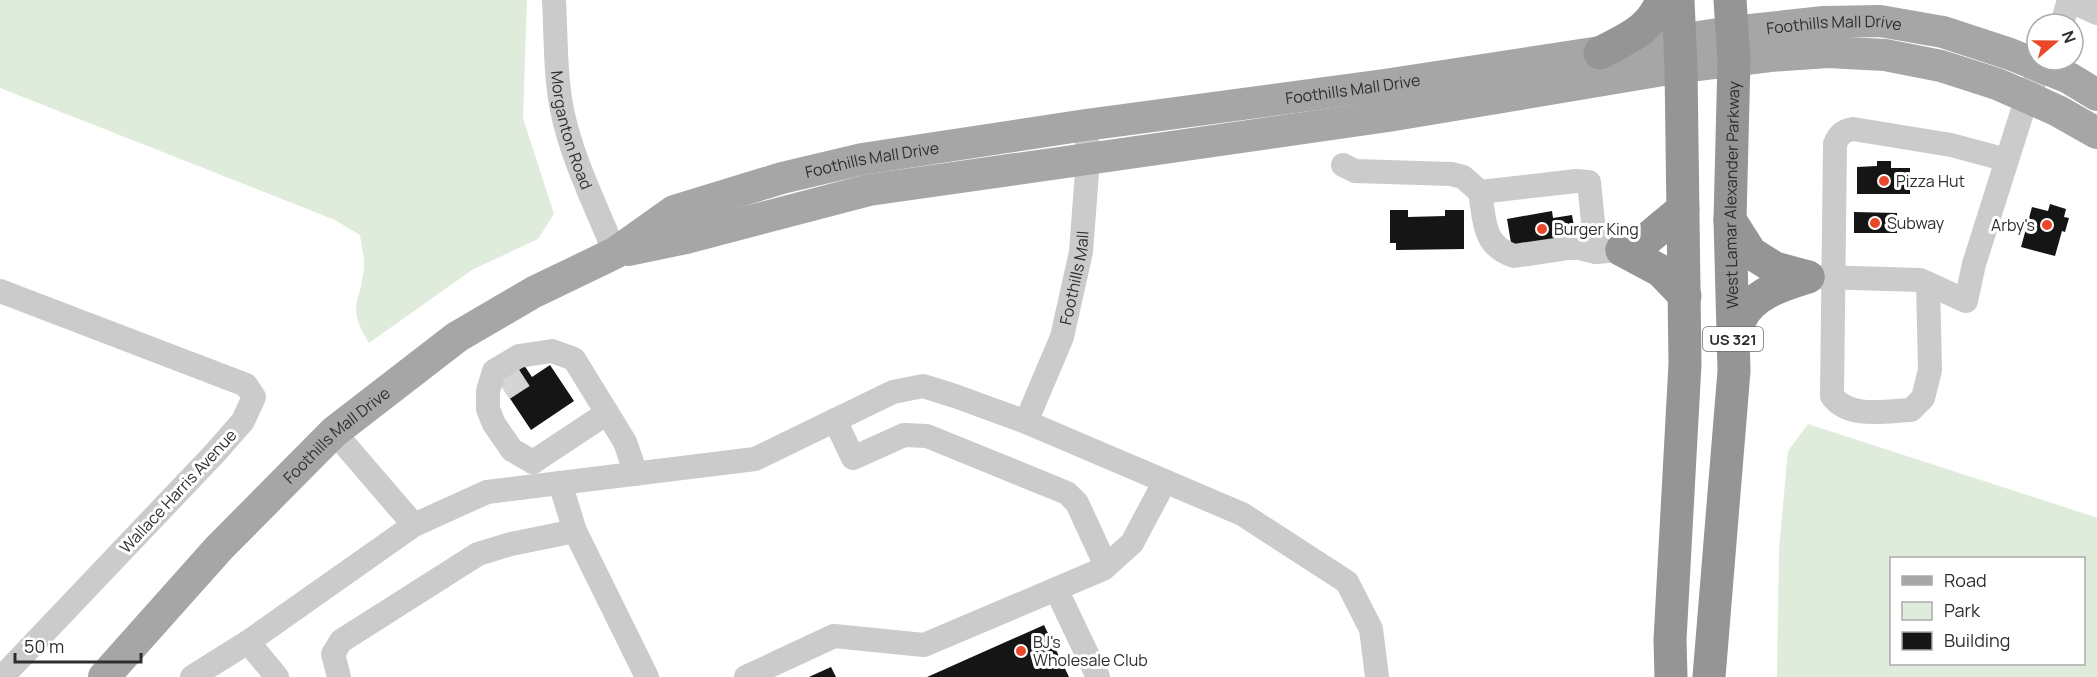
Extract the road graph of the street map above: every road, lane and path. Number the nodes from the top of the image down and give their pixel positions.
1 (554, 0) edge
2 (1662, 0) edge
3 (1678, 0) edge
4 (2069, 0) edge
5 (2097, 13) edge
6 (1732, 31) edge
7 (1600, 53) junction
8 (1681, 54) junction
9 (2025, 58) edge
10 (2040, 72) edge
11 (2058, 72) edge
12 (2097, 95) edge
13 (2027, 97) junction
14 (1086, 125) junction
15 (2097, 133) edge
16 (1088, 159) junction
17 (2007, 160) junction
18 (1343, 165) dead end
19 (1480, 192) junction
20 (1683, 209) junction
21 (1730, 220) junction
22 (1609, 251) junction
23 (615, 253) junction
24 (1821, 277) junction
25 (1928, 284) junction
26 (1684, 296) junction
27 (6, 300) edge
28 (1733, 335) junction
29 (607, 412) junction
30 (836, 420) junction
31 (1026, 422) junction
32 (334, 432) junction
33 (533, 462) junction
34 (636, 474) junction
35 (1165, 481) junction
36 (548, 485) junction
37 (414, 525) junction
38 (575, 531) junction
39 (1106, 566) junction
40 (1056, 589) junction
41 (248, 642) junction
42 (2, 677) edge
43 (105, 677) edge
44 (192, 677) edge
45 (277, 677) edge
46 (339, 677) edge
47 (647, 677) edge
48 (746, 677) edge
49 (1098, 677) edge
50 (1377, 677) edge
51 (1671, 677) edge
52 (1708, 677) edge

1 - 23 street, Morganton Road
2 - 7 highway
3 - 8 highway, US 321
4 - 5 street
6 - 8 main road, Foothills Mall Drive
6 - 9 main road, Foothills Mall Drive
6 - 13 main road, Foothills Mall Drive
6 - 21 highway, West Lamar Alexander Parkway / US 321
7 - 8 main road, Foothills Mall Drive
7 - 14 main road, Foothills Mall Drive
8 - 16 main road, Foothills Mall Drive
8 - 20 highway, US 321
10 - 13 street
11 - 12 main road, Foothills Mall Drive
13 - 15 main road, Foothills Mall Drive
13 - 17 street
14 - 16 street, Foothills Mall
14 - 23 main road, Foothills Mall Drive
16 - 23 main road, Foothills Mall Drive
16 - 31 street, Foothills Mall
17 - 24 street
17 - 25 street
18 - 19 street
19 - 22 street
19 - 22 street
20 - 22 highway
20 - 26 highway, US 321
21 - 24 highway
21 - 28 highway, West Lamar Alexander Parkway / US 321
22 - 26 highway
23 - 32 main road, Foothills Mall Drive
24 - 25 street
24 - 25 street
24 - 28 highway
26 - 51 highway, US 321
27 - 42 street, Wallace Harris Avenue
28 - 52 highway, West Lamar Alexander Parkway / US 321
29 - 33 street
29 - 33 street
29 - 34 street
30 - 31 street
30 - 34 street
30 - 39 street
31 - 35 street
32 - 37 street
32 - 43 main road, Foothills Mall Drive
33 - 36 street
34 - 36 street
35 - 39 street
35 - 50 street
36 - 37 street
36 - 38 street
37 - 41 street
38 - 46 street
38 - 47 street
39 - 40 street
40 - 48 street
40 - 49 street
41 - 44 street
41 - 45 street

